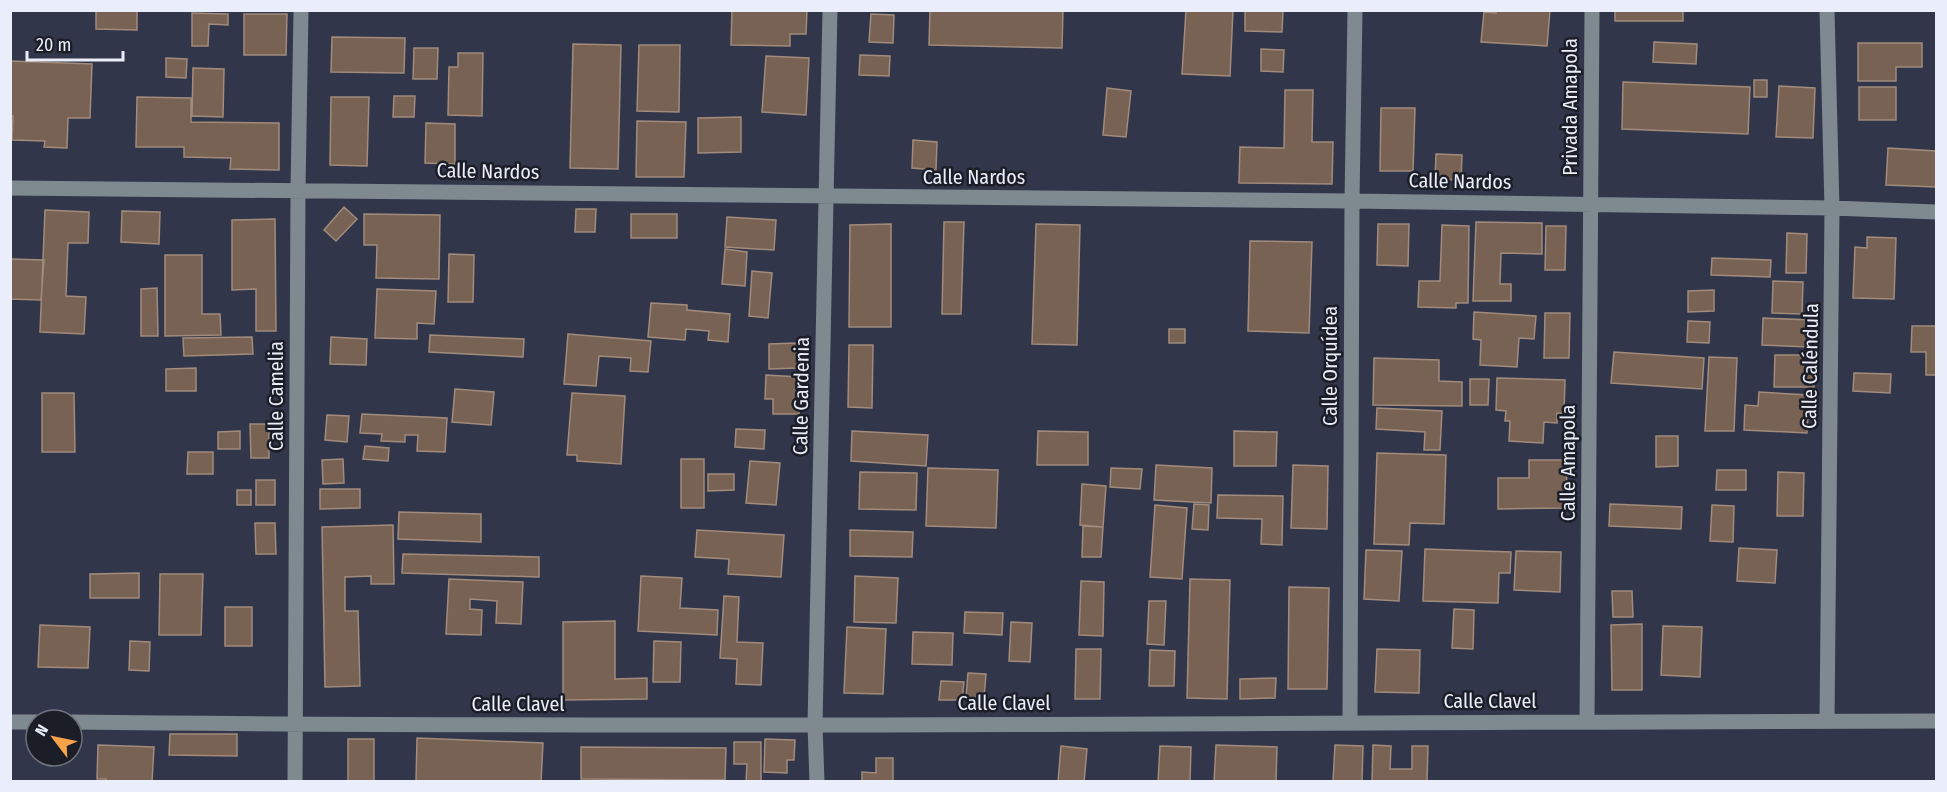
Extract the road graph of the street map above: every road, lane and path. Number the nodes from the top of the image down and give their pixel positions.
1 (301, 10) edge
2 (830, 10) edge
3 (1355, 10) edge
4 (1592, 10) edge
5 (1827, 10) edge
6 (10, 188) edge
7 (298, 190) junction
8 (825, 196) junction
9 (1352, 201) junction
10 (1591, 204) junction
11 (1832, 208) junction
12 (1936, 212) edge
13 (1827, 721) junction
14 (1936, 721) edge
15 (84, 722) edge
16 (1350, 722) junction
17 (1587, 722) junction
18 (296, 725) junction
19 (815, 725) junction
20 (295, 782) edge
21 (817, 782) edge

1 - 7 street, Calle Camelia
2 - 8 street, Calle Gardenia
3 - 9 street, Calle Orquídea
4 - 10 street, Privada Amapola
5 - 11 street, Calle Caléndula
6 - 7 street, Calle Nardos
7 - 8 street, Calle Nardos
7 - 18 street, Calle Camelia
8 - 9 street, Calle Nardos
8 - 19 street, Calle Gardenia
9 - 10 street, Calle Nardos
9 - 16 street, Calle Orquídea
10 - 11 street, Calle Nardos
10 - 17 street, Calle Amapola
11 - 12 street, Calle Nardos
11 - 13 street, Calle Caléndula
13 - 14 street, Calle Clavel
13 - 17 street, Calle Clavel
15 - 18 street, Calle Clavel
16 - 17 street, Calle Clavel
16 - 19 street, Calle Clavel
18 - 19 street, Calle Clavel
18 - 20 street, Calle Camelia
19 - 21 street, Calle Gardenia

